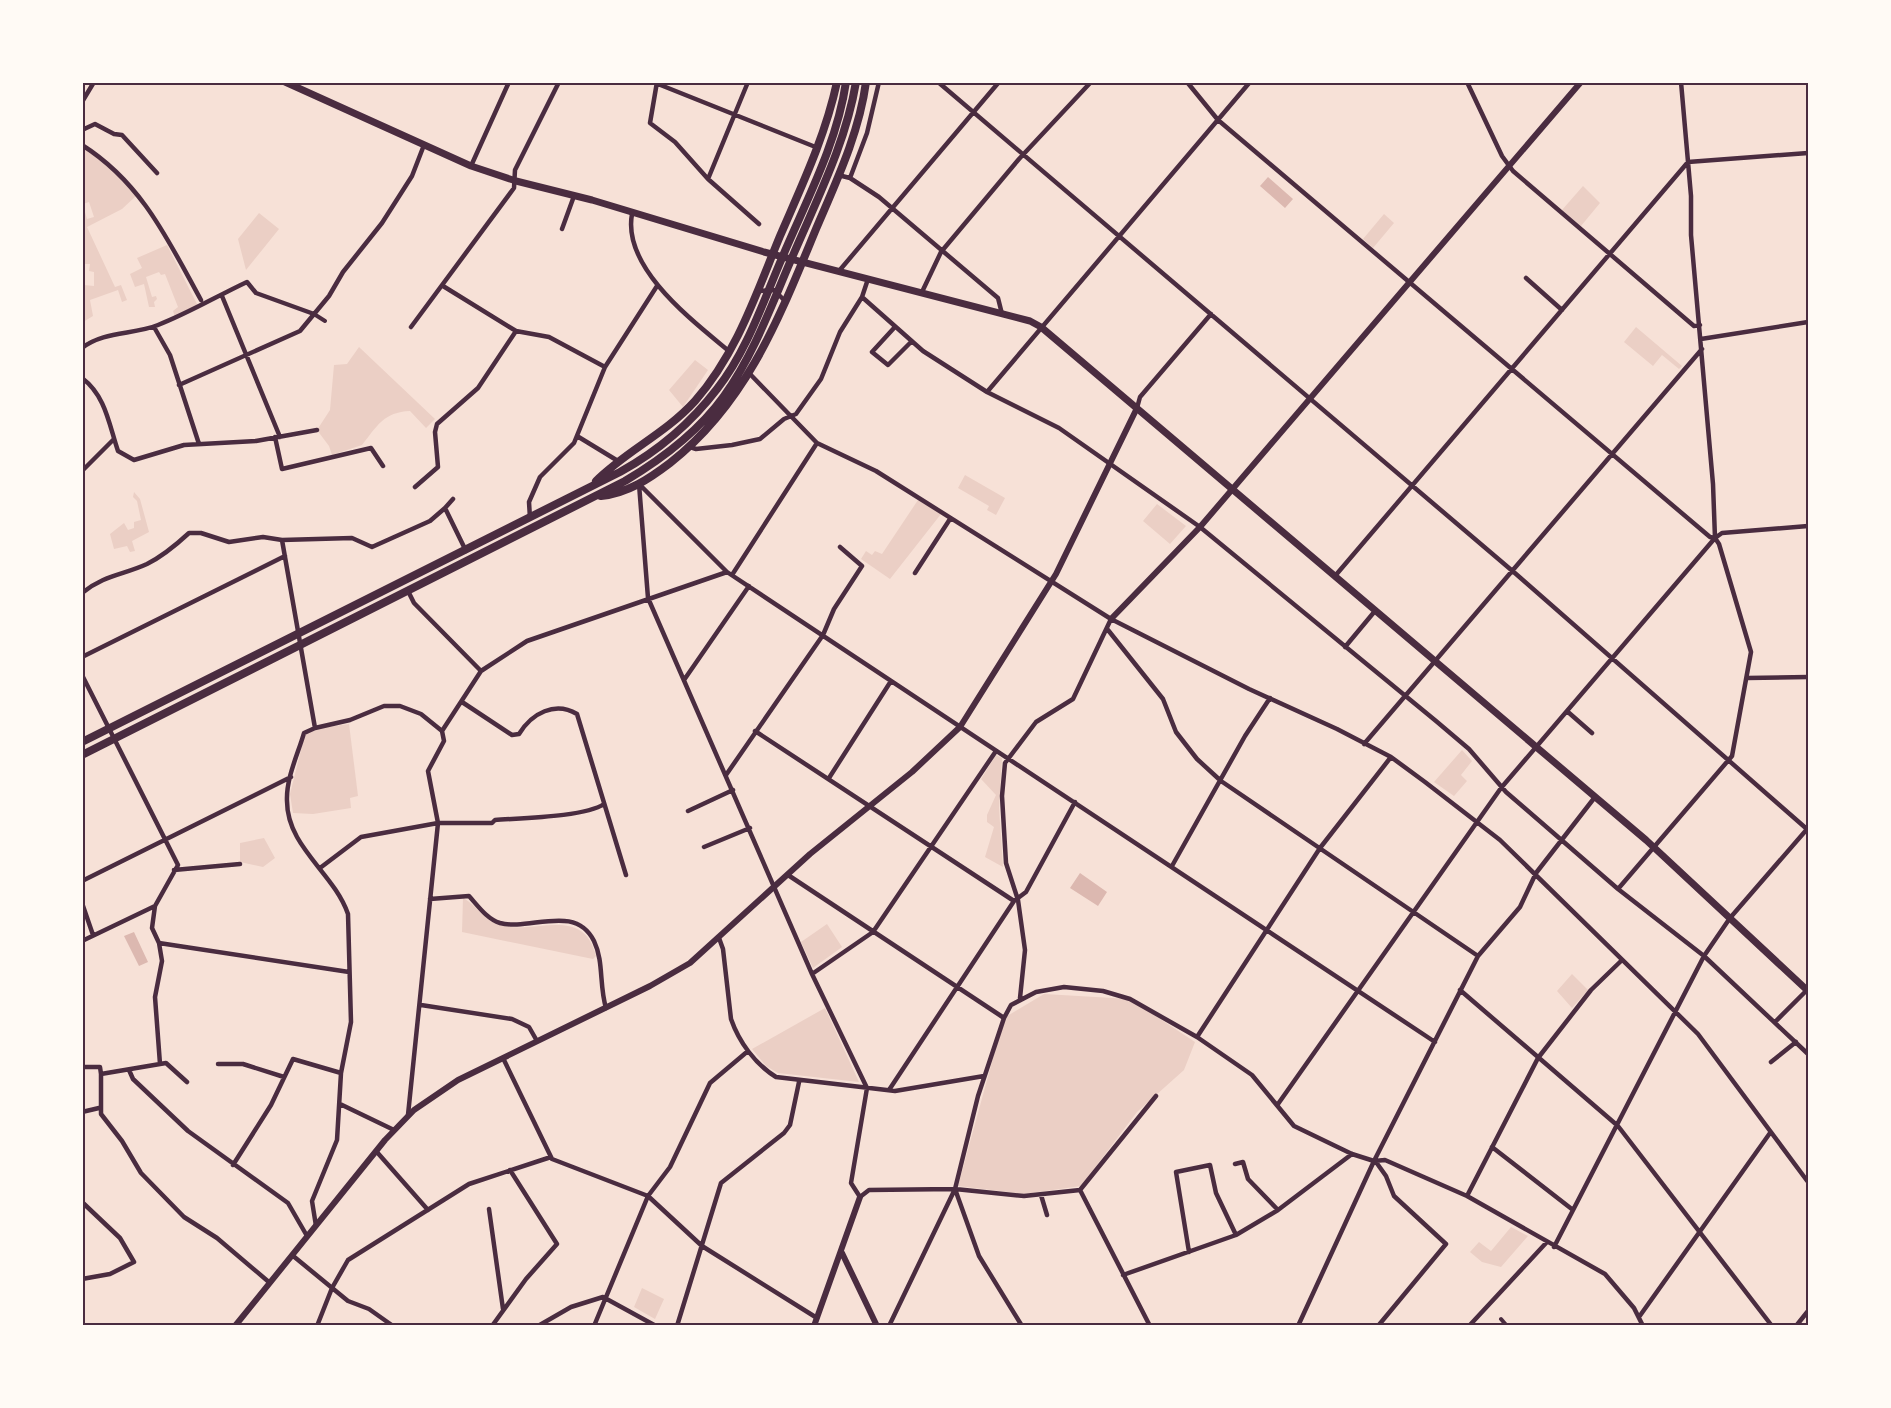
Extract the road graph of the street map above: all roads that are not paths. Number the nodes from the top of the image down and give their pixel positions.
1 (94, 82) edge
2 (285, 82) edge
3 (509, 82) edge
4 (559, 82) edge
5 (748, 82) edge
6 (837, 82) edge
7 (846, 82) edge
8 (856, 82) edge
9 (866, 82) edge
10 (879, 82) edge
11 (938, 82) edge
12 (999, 82) edge
13 (1091, 82) edge
14 (1187, 82) edge
15 (1250, 82) edge
16 (1467, 82) edge
17 (1581, 82) edge
18 (1681, 82) edge
19 (656, 83) edge
20 (82, 102) edge
21 (973, 113) junction
22 (735, 114) junction
23 (1218, 120) junction
24 (82, 130) edge
25 (82, 144) edge
26 (424, 145) junction
27 (818, 148) junction
28 (1809, 153) edge
29 (1023, 155) junction
30 (1688, 162) junction
31 (471, 166) junction
32 (1508, 166) junction
33 (157, 173) dead end
34 (838, 175) junction
35 (850, 178) junction
36 (708, 179) junction
37 (516, 181) junction
38 (574, 196) junction
39 (893, 209) junction
40 (632, 214) junction
41 (759, 224) dead end
42 (562, 229) dead end
43 (1119, 238) junction
44 (941, 252) junction
45 (1609, 253) junction
46 (773, 254) junction
47 (802, 261) junction
48 (839, 271) junction
49 (1526, 278) dead end
50 (868, 279) junction
51 (1409, 282) junction
52 (442, 286) junction
53 (657, 286) junction
54 (759, 291) junction
55 (922, 292) junction
56 (222, 296) junction
57 (862, 297) junction
58 (201, 300) dead end
59 (785, 301) junction
60 (1562, 310) junction
61 (314, 314) junction
62 (1002, 314) junction
63 (1210, 314) junction
64 (325, 321) dead end
65 (1809, 322) edge
66 (1700, 325) junction
67 (154, 327) junction
68 (411, 327) dead end
69 (1041, 327) junction
70 (894, 328) junction
71 (741, 330) junction
72 (516, 332) junction
73 (1701, 339) junction
74 (910, 342) junction
75 (767, 343) junction
76 (82, 348) edge
77 (1702, 348) junction
78 (730, 352) junction
79 (247, 355) junction
80 (605, 367) junction
81 (1511, 369) junction
82 (750, 374) junction
83 (82, 378) edge
84 (179, 385) junction
85 (987, 392) junction
86 (1310, 399) junction
87 (1137, 408) junction
88 (792, 417) junction
89 (317, 430) dead end
90 (577, 436) junction
91 (277, 437) junction
92 (114, 439) junction
93 (817, 443) junction
94 (200, 444) junction
95 (690, 447) junction
96 (1612, 454) junction
97 (619, 462) junction
98 (1109, 465) junction
99 (383, 466) dead end
100 (82, 471) edge
101 (639, 484) junction
102 (1410, 486) junction
103 (415, 487) dead end
104 (590, 487) junction
105 (1232, 489) junction
106 (594, 497) junction
107 (453, 499) dead end
108 (445, 508) junction
109 (530, 518) junction
110 (950, 519) junction
111 (1809, 526) edge
112 (1200, 527) junction
113 (1715, 538) junction
114 (282, 540) junction
115 (840, 547) dead end
116 (466, 551) junction
117 (285, 556) junction
118 (1512, 571) junction
119 (915, 573) dead end
120 (730, 574) junction
121 (1335, 576) junction
122 (1051, 582) junction
123 (748, 586) junction
124 (408, 591) junction
125 (82, 593) edge
126 (648, 598) junction
127 (1375, 611) junction
128 (1111, 619) junction
129 (1108, 630) junction
130 (298, 633) junction
131 (823, 635) junction
132 (299, 646) junction
133 (1345, 647) junction
134 (82, 657) edge
135 (1613, 658) junction
136 (1435, 661) junction
137 (481, 671) junction
138 (82, 675) edge
139 (1809, 677) edge
140 (1747, 678) junction
141 (684, 680) junction
142 (891, 681) junction
143 (1405, 697) junction
144 (1270, 699) junction
145 (462, 702) junction
146 (1568, 712) junction
147 (960, 727) junction
148 (109, 728) junction
149 (315, 728) junction
150 (442, 731) junction
151 (755, 731) junction
152 (1592, 733) dead end
153 (114, 739) junction
154 (82, 742) edge
155 (1364, 744) junction
156 (1538, 748) junction
157 (996, 751) junction
158 (82, 754) edge
159 (1390, 757) junction
160 (1007, 759) junction
161 (1728, 759) junction
162 (726, 775) junction
163 (291, 777) junction
164 (829, 778) junction
165 (1221, 781) junction
166 (1501, 788) junction
167 (733, 790) junction
168 (1595, 797) junction
169 (1075, 802) junction
170 (604, 804) junction
171 (870, 806) junction
172 (688, 811) dead end
173 (1477, 821) junction
174 (438, 823) junction
175 (750, 828) junction
176 (1808, 829) edge
177 (165, 839) junction
178 (1562, 841) junction
179 (1652, 846) junction
180 (704, 847) dead end
181 (932, 848) junction
182 (1320, 848) junction
183 (240, 864) dead end
184 (1172, 866) junction
185 (320, 868) junction
186 (174, 870) junction
187 (1536, 873) junction
188 (788, 875) junction
189 (626, 876) dead end
190 (82, 881) edge
191 (775, 887) junction
192 (1618, 889) junction
193 (430, 899) junction
194 (1016, 901) junction
195 (82, 903) edge
196 (155, 906) junction
197 (1413, 912) junction
198 (1730, 918) junction
199 (1266, 930) junction
200 (873, 932) junction
201 (93, 935) junction
202 (719, 938) junction
203 (82, 941) edge
204 (159, 943) junction
205 (1478, 956) junction
206 (1704, 956) junction
207 (1621, 961) junction
208 (349, 972) junction
209 (812, 974) junction
210 (957, 987) junction
211 (1357, 990) junction
212 (1460, 990) junction
213 (1808, 990) edge
214 (1020, 998) junction
215 (421, 1005) junction
216 (606, 1008) junction
217 (1675, 1014) junction
218 (1004, 1018) junction
219 (1775, 1022) junction
220 (1197, 1037) junction
221 (537, 1041) junction
222 (1435, 1042) junction
223 (1796, 1042) junction
224 (748, 1051) junction
225 (1809, 1054) edge
226 (503, 1058) junction
227 (1538, 1058) junction
228 (1771, 1062) dead end
229 (160, 1064) junction
230 (218, 1064) dead end
231 (82, 1066) edge
232 (129, 1070) junction
233 (341, 1073) junction
234 (101, 1074) junction
235 (984, 1076) junction
236 (284, 1077) junction
237 (187, 1082) dead end
238 (799, 1082) junction
239 (867, 1088) junction
240 (889, 1090) junction
241 (1156, 1096) dead end
242 (339, 1104) junction
243 (1278, 1104) junction
244 (99, 1108) junction
245 (82, 1112) edge
246 (408, 1115) junction
247 (1616, 1125) junction
248 (394, 1130) junction
249 (1770, 1133) junction
250 (1492, 1147) junction
251 (376, 1151) junction
252 (1352, 1154) junction
253 (550, 1157) junction
254 (1374, 1161) junction
255 (1235, 1164) dead end
256 (233, 1165) junction
257 (510, 1170) junction
258 (1809, 1182) edge
259 (955, 1189) junction
260 (1080, 1190) junction
261 (648, 1196) junction
262 (1041, 1196) junction
263 (1467, 1196) junction
264 (860, 1197) junction
265 (82, 1202) edge
266 (489, 1209) dead end
267 (428, 1210) junction
268 (1278, 1210) junction
269 (1573, 1210) junction
270 (1047, 1215) dead end
271 (316, 1226) junction
272 (1701, 1232) junction
273 (1236, 1235) junction
274 (307, 1236) junction
275 (1546, 1243) junction
276 (702, 1246) junction
277 (1554, 1247) junction
278 (1189, 1252) junction
279 (842, 1253) junction
280 (292, 1255) junction
281 (1123, 1275) junction
282 (82, 1279) edge
283 (270, 1282) junction
284 (332, 1288) junction
285 (606, 1299) junction
286 (503, 1309) junction
287 (1809, 1311) edge
288 (1640, 1317) junction
289 (817, 1318) junction
290 (1501, 1319) dead end
291 (235, 1326) edge
292 (316, 1326) edge
293 (393, 1326) edge
294 (492, 1326) edge
295 (538, 1326) edge
296 (594, 1326) edge
297 (656, 1326) edge
298 (677, 1326) edge
299 (814, 1326) edge
300 (877, 1326) edge
301 (889, 1326) edge
302 (1022, 1326) edge
303 (1150, 1326) edge
304 (1298, 1326) edge
305 (1378, 1326) edge
306 (1469, 1326) edge
307 (1508, 1326) edge
308 (1643, 1326) edge
309 (1773, 1326) edge
310 (1796, 1326) edge

1 - 20 street
2 - 26 main road
3 - 31 street
4 - 37 street
5 - 22 street
6 - 27 main road
7 - 104 main road
8 - 106 main road
9 - 34 main road
10 - 35 street
11 - 21 street
12 - 21 street
13 - 29 street
14 - 23 street
15 - 23 street
16 - 32 street
17 - 32 street
18 - 30 street
19 - 22 street
19 - 36 street
21 - 29 street
21 - 39 street
22 - 27 street
22 - 36 street
23 - 43 street
23 - 51 street
24 - 33 street
25 - 58 street
26 - 31 main road
26 - 61 street
27 - 46 main road
28 - 30 street
29 - 43 street
29 - 44 street
30 - 45 street
30 - 66 street
31 - 37 main road
32 - 45 street
32 - 51 street
34 - 35 street
34 - 47 main road
35 - 39 street
36 - 41 street
37 - 38 main road
37 - 52 street
38 - 40 main road
38 - 42 street
39 - 44 street
39 - 48 street
40 - 46 main road
40 - 53 street
43 - 63 street
43 - 69 street
44 - 55 street
44 - 62 street
45 - 60 street
45 - 66 street
46 - 47 main road
46 - 54 main road
47 - 48 main road
47 - 59 main road
48 - 50 main road
49 - 60 street
50 - 55 main road
50 - 57 street
51 - 81 street
51 - 86 street
52 - 68 street
52 - 72 street
53 - 78 street
53 - 80 street
54 - 59 street
54 - 71 main road
55 - 62 main road
56 - 61 street
56 - 67 street
56 - 79 street
57 - 70 street
57 - 88 street
59 - 75 main road
60 - 81 street
61 - 64 street
61 - 79 street
62 - 69 main road
63 - 86 street
63 - 87 street
65 - 73 street
66 - 73 street
67 - 76 street
67 - 84 street
69 - 85 street
69 - 87 main road
70 - 74 street
70 - 74 street
71 - 75 street
71 - 78 main road
72 - 80 street
72 - 103 street
73 - 77 street
74 - 85 street
75 - 82 main road
77 - 96 street
77 - 113 street
78 - 97 main road
79 - 84 street
79 - 91 street
80 - 90 street
81 - 96 street
81 - 102 street
82 - 88 street
82 - 95 main road
83 - 92 street
84 - 94 street
85 - 98 street
86 - 102 street
86 - 105 street
87 - 98 street
87 - 105 main road
88 - 93 street
88 - 95 street
89 - 91 street
90 - 97 street
90 - 109 street
91 - 94 street
91 - 99 street
92 - 94 street
92 - 100 street
93 - 110 street
93 - 120 street
95 - 101 main road
96 - 113 street
96 - 118 street
97 - 104 main road
98 - 112 street
98 - 122 street
101 - 106 main road
101 - 120 street
101 - 126 street
102 - 118 street
102 - 121 street
104 - 109 main road
105 - 112 street
105 - 121 main road
106 - 124 main road
107 - 108 street
108 - 114 street
108 - 116 street
109 - 116 main road
110 - 119 street
110 - 122 street
111 - 113 street
112 - 128 street
112 - 133 street
113 - 135 street
113 - 140 street
114 - 117 street
114 - 125 street
115 - 131 street
116 - 130 main road
117 - 130 street
117 - 134 street
118 - 135 street
118 - 136 street
120 - 123 street
120 - 126 street
121 - 127 main road
122 - 128 street
122 - 147 street
123 - 131 street
123 - 141 street
124 - 132 main road
124 - 137 street
126 - 137 street
126 - 141 street
127 - 133 street
127 - 136 main road
128 - 129 street
128 - 144 street
129 - 160 street
129 - 165 street
130 - 132 street
130 - 148 main road
131 - 142 street
131 - 151 street
132 - 149 street
132 - 153 main road
133 - 143 street
135 - 146 street
135 - 161 street
136 - 143 street
136 - 156 main road
137 - 145 street
138 - 148 street
139 - 140 street
140 - 161 street
141 - 162 street
142 - 147 street
142 - 164 street
143 - 155 street
143 - 166 street
144 - 155 street
144 - 165 street
145 - 150 street
145 - 170 street
146 - 152 street
146 - 156 street
147 - 157 street
147 - 171 street
148 - 153 street
148 - 154 main road
149 - 150 street
149 - 163 street
150 - 174 street
151 - 162 street
151 - 164 street
153 - 158 main road
153 - 177 street
155 - 159 street
156 - 166 street
156 - 168 main road
157 - 160 street
157 - 181 street
159 - 173 street
159 - 182 street
160 - 169 street
160 - 194 street
161 - 176 street
161 - 179 street
162 - 167 street
163 - 177 street
163 - 185 street
164 - 171 street
165 - 182 street
165 - 184 street
166 - 173 street
166 - 178 street
167 - 172 street
167 - 175 street
168 - 178 street
168 - 179 main road
169 - 184 street
169 - 194 street
170 - 174 street
170 - 189 street
171 - 181 street
171 - 188 street
173 - 187 street
173 - 197 street
174 - 185 street
174 - 193 street
175 - 180 street
175 - 191 street
176 - 198 street
177 - 186 street
177 - 190 street
178 - 187 street
178 - 192 street
179 - 192 street
179 - 198 main road
181 - 194 street
181 - 200 street
182 - 197 street
182 - 199 street
183 - 186 street
184 - 199 street
185 - 208 street
186 - 196 street
187 - 205 street
187 - 207 street
188 - 191 street
188 - 200 street
191 - 202 street
191 - 209 street
192 - 206 street
193 - 215 street
193 - 216 street
194 - 210 street
194 - 214 street
195 - 201 street
196 - 201 street
196 - 204 street
197 - 205 street
197 - 211 street
198 - 206 street
198 - 213 main road
199 - 211 street
199 - 220 street
200 - 209 street
200 - 210 street
201 - 203 street
202 - 216 street
202 - 224 street
204 - 208 street
204 - 229 street
205 - 212 street
206 - 217 street
206 - 219 street
207 - 217 street
207 - 227 street
208 - 233 street
209 - 239 street
210 - 218 street
210 - 240 street
211 - 222 street
211 - 243 street
212 - 222 street
212 - 227 street
213 - 219 street
214 - 218 street
214 - 220 street
215 - 221 street
215 - 246 street
216 - 221 street
217 - 247 street
217 - 249 street
218 - 235 street
219 - 223 street
220 - 243 street
221 - 226 street
222 - 254 street
223 - 225 street
223 - 228 street
224 - 238 street
224 - 261 street
226 - 246 street
226 - 253 street
227 - 247 street
227 - 250 street
229 - 232 street
229 - 237 street
230 - 236 street
231 - 234 street
232 - 234 street
232 - 256 street
233 - 236 street
233 - 242 street
234 - 244 street
235 - 240 street
235 - 259 street
236 - 256 street
238 - 239 street
238 - 276 street
239 - 240 street
239 - 264 street
241 - 260 street
242 - 248 street
242 - 271 street
243 - 252 street
244 - 245 street
244 - 283 street
246 - 248 street
247 - 269 street
247 - 272 street
248 - 251 street
249 - 258 street
249 - 272 street
250 - 263 street
250 - 269 street
251 - 267 street
251 - 271 street
252 - 254 street
252 - 268 street
253 - 257 street
253 - 261 street
254 - 263 street
254 - 304 street
254 - 305 street
255 - 268 street
256 - 274 street
257 - 267 street
257 - 286 street
259 - 262 street
259 - 264 street
259 - 301 street
259 - 302 street
260 - 262 street
260 - 281 street
261 - 276 street
261 - 285 street
262 - 270 street
263 - 275 street
264 - 279 street
265 - 282 street
266 - 286 street
267 - 284 street
268 - 273 street
269 - 277 street
271 - 274 street
272 - 288 street
272 - 309 street
273 - 278 street
273 - 278 street
274 - 280 street
275 - 277 street
275 - 306 street
276 - 289 street
276 - 298 street
277 - 288 street
278 - 281 street
279 - 289 street
279 - 300 street
280 - 283 street
280 - 284 street
281 - 303 street
283 - 291 street
284 - 292 street
284 - 293 street
285 - 295 street
285 - 296 street
285 - 297 street
286 - 294 street
287 - 310 street
288 - 308 street
289 - 299 street
290 - 307 street

